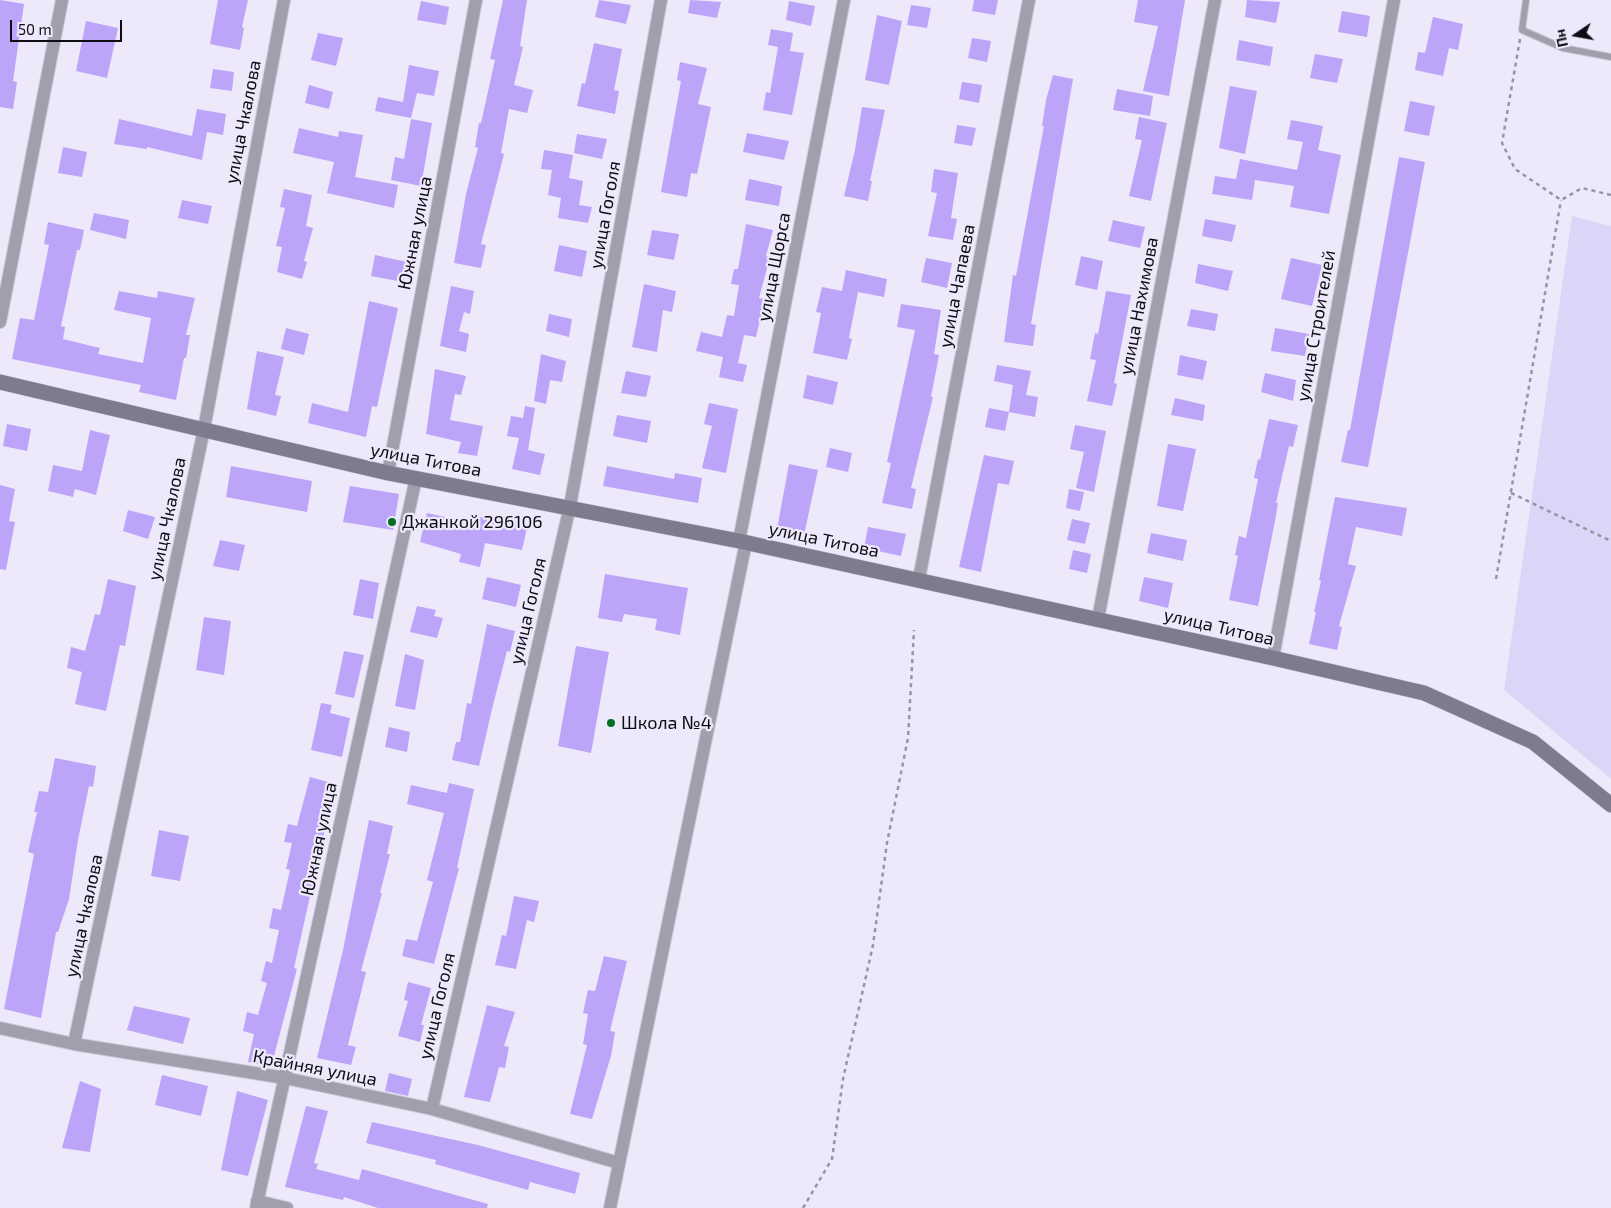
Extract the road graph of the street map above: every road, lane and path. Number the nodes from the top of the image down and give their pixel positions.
1 (62, 0) edge
2 (284, 0) edge
3 (476, 0) edge
4 (661, 0) edge
5 (844, 0) edge
6 (1029, 0) edge
7 (1215, 0) edge
8 (1394, 0) edge
9 (1526, 0) edge
10 (1522, 30) junction
11 (1611, 57) edge
12 (1611, 196) edge
13 (1561, 200) junction
14 (0, 322) edge
15 (0, 382) edge
16 (204, 429) junction
17 (388, 473) junction
18 (416, 478) junction
19 (1511, 493) junction
20 (570, 506) junction
21 (742, 541) junction
22 (1611, 541) edge
23 (919, 579) junction
24 (1496, 579) dead end
25 (1098, 619) junction
26 (914, 630) dead end
27 (1273, 658) junction
28 (1611, 805) edge
29 (0, 1028) edge
30 (74, 1044) junction
31 (285, 1078) junction
32 (432, 1109) junction
33 (619, 1163) junction
34 (256, 1205) edge
35 (287, 1208) edge
36 (610, 1208) edge
37 (803, 1208) edge

1 - 14 street
2 - 16 street, улица Чкалова
3 - 17 street, Южная улица
4 - 20 street, улица Гоголя
5 - 21 street, улица Щорса
6 - 23 street, улица Чапаева
7 - 25 street, улица Нахимова
8 - 27 street, улица Строителей
9 - 10 lane
10 - 11 lane
10 - 13 path
12 - 13 path
13 - 19 path
15 - 16 main road, улица Титова
16 - 17 main road, улица Титова
16 - 30 street, улица Чкалова
17 - 18 main road, улица Титова
18 - 20 main road, улица Титова
18 - 31 street, Южная улица
19 - 22 path
19 - 24 path
20 - 21 main road, улица Титова
20 - 32 street, улица Гоголя
21 - 23 main road, улица Титова
21 - 33 street, улица Щорса
23 - 25 main road, улица Титова
25 - 27 main road, улица Титова
26 - 37 path
27 - 28 main road, улица Титова
29 - 30 street, Крайняя улица
30 - 31 street, Крайняя улица
31 - 32 street, Крайняя улица
31 - 34 street, Южная улица
32 - 33 street, Крайняя улица
33 - 36 street, улица Щорса
34 - 35 street

